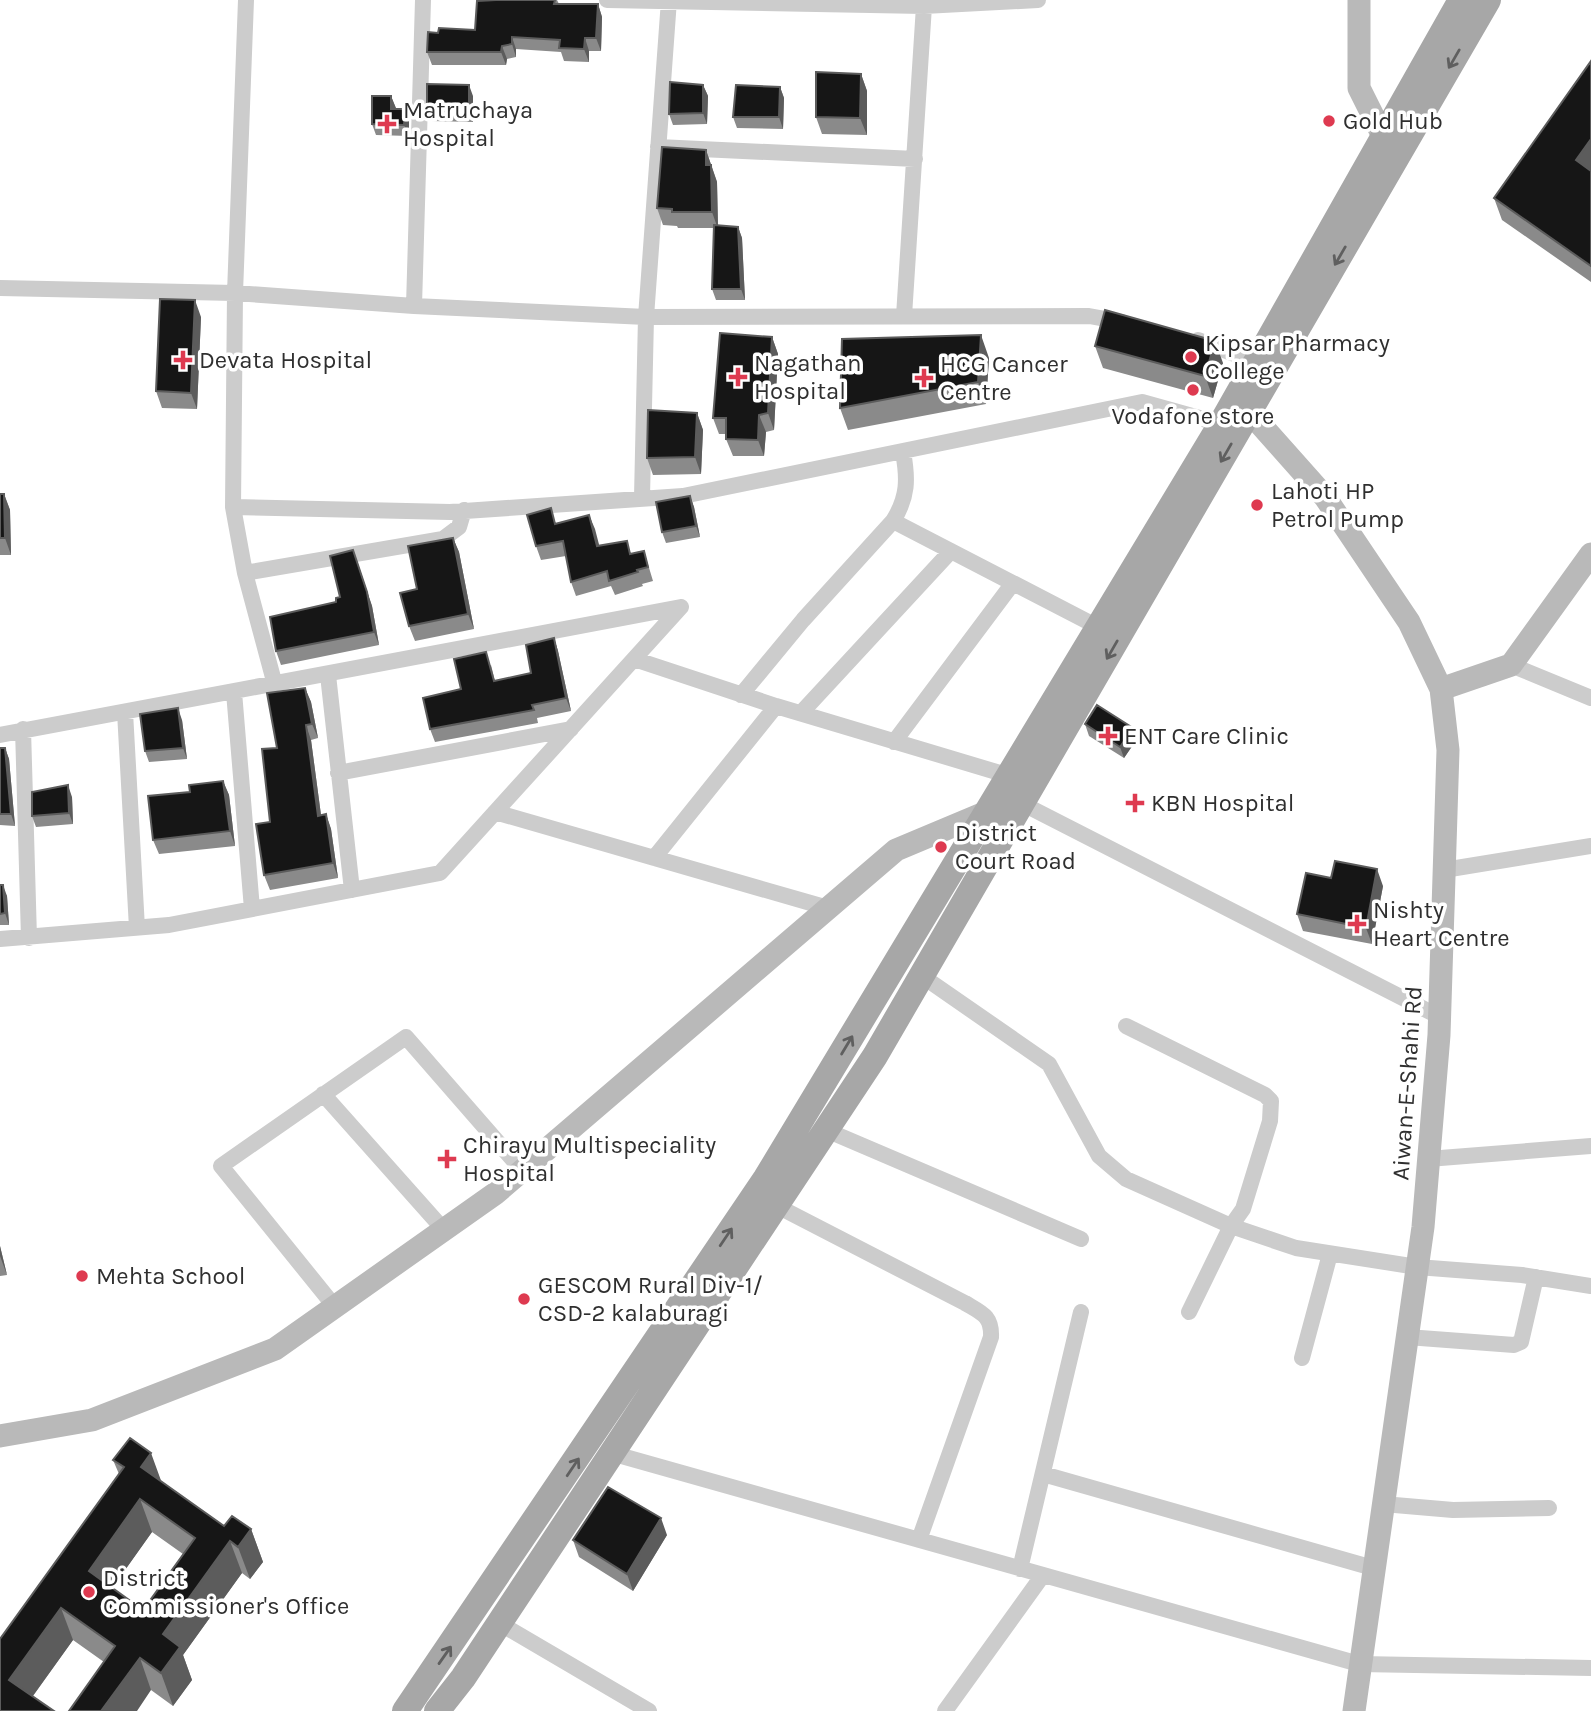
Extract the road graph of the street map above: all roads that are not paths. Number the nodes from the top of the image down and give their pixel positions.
1 (246, 0) edge
2 (422, 0) edge
3 (607, 0) edge
4 (1038, 0) edge
5 (1359, 0) edge
6 (1461, 0) edge
7 (1488, 0) edge
8 (669, 1) edge
9 (922, 3) edge
10 (1382, 136) junction
11 (658, 146) junction
12 (915, 159) junction
13 (0, 288) edge
14 (235, 293) junction
15 (414, 306) junction
16 (905, 316) junction
17 (646, 317) junction
18 (1139, 325) edge
19 (1177, 332) edge
20 (1255, 362) junction
21 (1242, 404) junction
22 (1221, 424) junction
23 (903, 452) junction
24 (642, 496) junction
25 (233, 507) junction
26 (464, 510) junction
27 (893, 521) junction
28 (951, 551) junction
29 (1591, 554) edge
30 (245, 573) junction
31 (1013, 583) junction
32 (1098, 627) junction
33 (634, 659) junction
34 (1511, 665) junction
35 (328, 675) junction
36 (275, 685) junction
37 (1441, 689) junction
38 (234, 692) junction
39 (741, 695) junction
40 (1591, 698) edge
41 (776, 706) junction
42 (125, 712) junction
43 (801, 713) junction
44 (23, 729) junction
45 (571, 729) junction
46 (0, 735) edge
47 (894, 742) junction
48 (338, 773) junction
49 (1010, 776) junction
50 (1023, 804) junction
51 (989, 811) junction
52 (495, 812) junction
53 (1591, 846) edge
54 (654, 858) junction
55 (1444, 870) junction
56 (352, 890) junction
57 (828, 908) junction
58 (253, 909) junction
59 (137, 928) junction
60 (29, 938) junction
61 (0, 939) edge
62 (922, 976) junction
63 (1440, 1017) junction
64 (1126, 1026) dead end
65 (323, 1094) junction
66 (826, 1130) junction
67 (1591, 1146) edge
68 (1429, 1159) junction
69 (522, 1170) junction
70 (775, 1205) junction
71 (1231, 1226) junction
72 (444, 1230) junction
73 (1081, 1238) dead end
74 (1331, 1254) junction
75 (1417, 1267) junction
76 (1536, 1277) junction
77 (1591, 1286) edge
78 (335, 1307) junction
79 (1082, 1312) dead end
80 (1189, 1312) dead end
81 (1407, 1337) junction
82 (1303, 1358) dead end
83 (0, 1436) edge
84 (611, 1453) junction
85 (1044, 1474) junction
86 (1382, 1504) junction
87 (1549, 1508) dead end
88 (919, 1540) junction
89 (1373, 1568) junction
90 (1020, 1569) junction
91 (1044, 1575) junction
92 (499, 1623) junction
93 (1359, 1664) junction
94 (1591, 1668) edge
95 (405, 1711) edge
96 (437, 1711) edge
97 (649, 1711) edge
98 (945, 1711) edge
99 (1354, 1711) edge

1 - 14 street
2 - 15 street
3 - 8 street
4 - 9 street
5 - 10 street
6 - 10 main road
7 -> 21 main road
8 - 9 street
8 - 11 street
9 - 12 street
10 - 20 main road
11 - 12 street
11 - 17 street
12 - 16 street
13 - 14 street
14 - 15 street
14 - 25 street
15 - 17 street
16 - 17 street
16 - 18 street
17 - 24 street
19 - 20 street
20 - 21 main road
21 - 22 main road
21 - 37 street, Aiwan-E-Shahi Rd
21 -> 50 main road
22 - 23 street
22 - 32 main road
23 - 24 street
23 - 27 street
24 - 26 street
25 - 26 street
25 - 30 street
26 - 30 street
27 - 28 street
27 - 39 street
28 - 31 street
28 - 43 street
29 - 34 street
30 - 36 street
31 - 32 street
31 - 47 street
32 - 49 main road
33 - 35 street
33 - 39 street
33 - 45 street
34 - 37 street
34 - 40 street
35 - 36 street
35 - 48 street
36 - 38 street
37 - 55 street, Aiwan-E-Shahi Rd
38 - 42 street
38 - 58 street
39 - 41 street
41 - 43 street
41 - 54 street
42 - 44 street
42 - 59 street
43 - 47 street
44 - 46 street
44 - 60 street
45 - 48 street
45 - 52 street
47 - 49 street
48 - 56 street
49 - 51 main road
50 - 62 main road
50 - 63 street
51 - 57 street
95 -> 51 main road
52 - 54 street
52 - 56 street
53 - 55 street
54 - 57 street
55 - 63 street, Aiwan-E-Shahi Rd
56 - 58 street
57 - 69 street
58 - 59 street
59 - 60 street
60 - 61 street
62 - 66 main road
62 - 71 street
63 - 68 street, Aiwan-E-Shahi Rd
64 - 71 street
65 - 69 street
65 - 72 street
65 - 78 street
66 - 70 main road
66 - 73 street
67 - 68 street
68 - 75 street, Aiwan-E-Shahi Rd
69 - 72 street
70 - 84 main road
70 - 88 street
71 - 74 street
71 - 80 street
72 - 78 street
74 - 75 street
74 - 82 street
75 - 76 street
75 - 81 street, Aiwan-E-Shahi Rd
76 - 77 street
76 - 81 street
78 - 83 street
79 - 85 street
81 - 86 street, Aiwan-E-Shahi Rd
84 - 88 street
84 - 92 main road
85 - 89 street
85 - 90 street
86 - 87 street
86 - 89 street, Aiwan-E-Shahi Rd
88 - 90 street
89 - 93 street, Aiwan-E-Shahi Rd
90 - 91 street
91 - 93 street
91 - 98 street
92 - 96 main road
92 - 97 street
93 - 94 street
93 - 99 street, Aiwan-E-Shahi Rd

